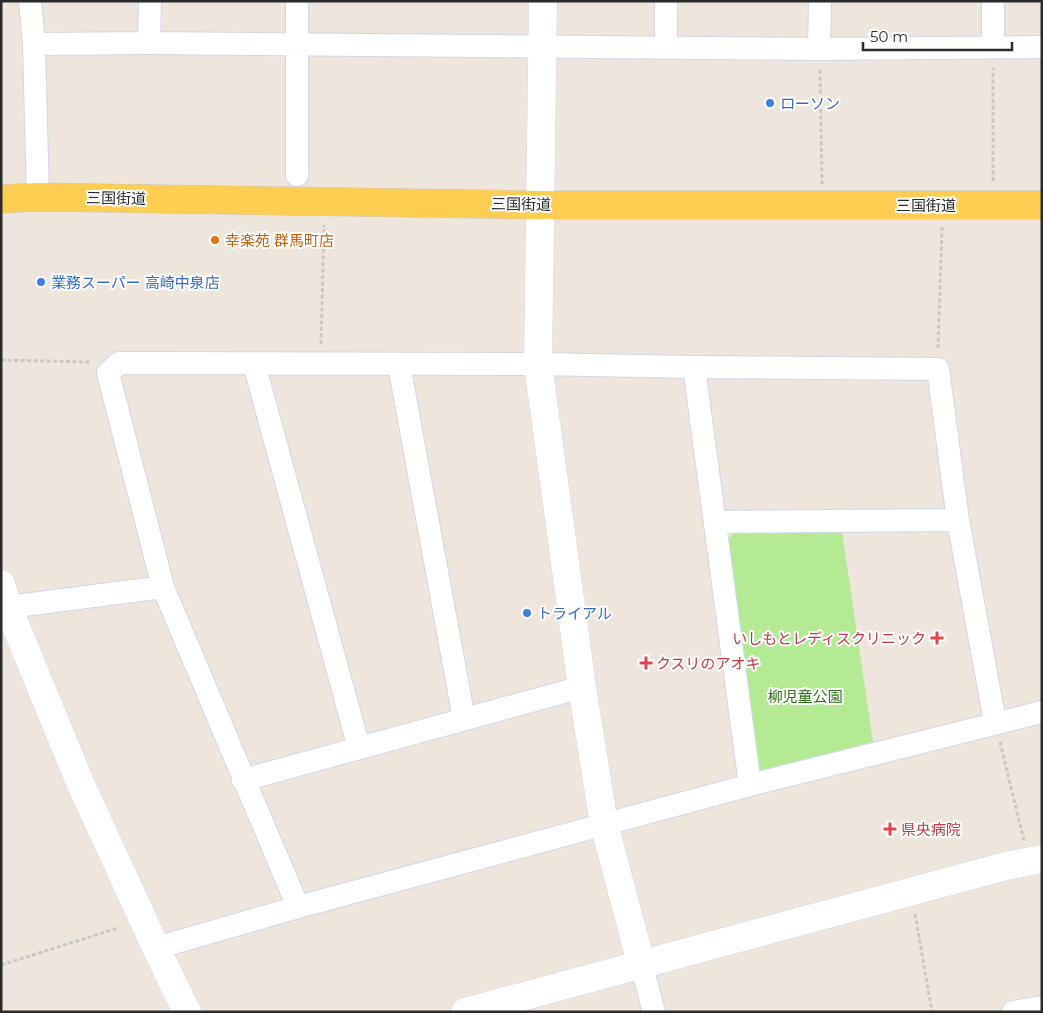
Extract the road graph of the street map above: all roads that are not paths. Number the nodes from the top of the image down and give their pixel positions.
1 (30, 1) edge
2 (150, 1) edge
3 (297, 1) edge
4 (543, 1) edge
5 (666, 1) edge
6 (820, 1) edge
7 (993, 1) edge
8 (149, 43) junction
9 (34, 44) junction
10 (298, 45) junction
11 (666, 47) junction
12 (993, 47) junction
13 (1042, 47) edge
14 (542, 48) junction
15 (819, 49) junction
16 (297, 175) dead end
17 (38, 197) junction
18 (1, 199) edge
19 (540, 205) junction
20 (1042, 205) edge
21 (254, 364) junction
22 (399, 364) junction
23 (538, 364) junction
24 (694, 367) junction
25 (958, 520) junction
26 (715, 522) junction
27 (163, 587) junction
28 (4, 600) edge
29 (582, 687) junction
30 (1042, 712) edge
31 (464, 718) junction
32 (995, 722) junction
33 (359, 748) junction
34 (243, 780) junction
35 (750, 785) junction
36 (604, 824) junction
37 (1035, 860) edge
38 (298, 907) junction
39 (156, 948) junction
40 (641, 963) junction
41 (1042, 1008) edge
42 (187, 1012) edge
43 (465, 1012) edge
44 (654, 1012) edge
45 (1013, 1012) edge

1 - 9 street
2 - 8 street
3 - 10 street
4 - 14 street
5 - 11 street
6 - 15 street
7 - 12 street
8 - 9 street
8 - 10 street
9 - 17 street
10 - 14 street
10 - 16 street
11 - 14 street
11 - 15 street
12 - 13 street
12 - 15 street
14 - 19 street
17 - 18 main road, 三国街道
17 - 19 main road, 三国街道
19 - 20 main road, 三国街道
19 - 23 street
21 - 22 street
21 - 27 street
21 - 33 street
22 - 23 street
22 - 31 street
23 - 24 street
23 - 29 street
24 - 25 street
24 - 26 street
25 - 26 street
25 - 32 street
26 - 35 street
27 - 28 street
27 - 34 street
28 - 39 street
29 - 31 street
29 - 36 street
30 - 32 street
31 - 33 street
32 - 35 street
33 - 34 street
34 - 38 street
35 - 36 street
36 - 38 street
36 - 40 street
37 - 40 street
38 - 39 street
39 - 42 street
40 - 43 street
40 - 44 street
41 - 45 street

